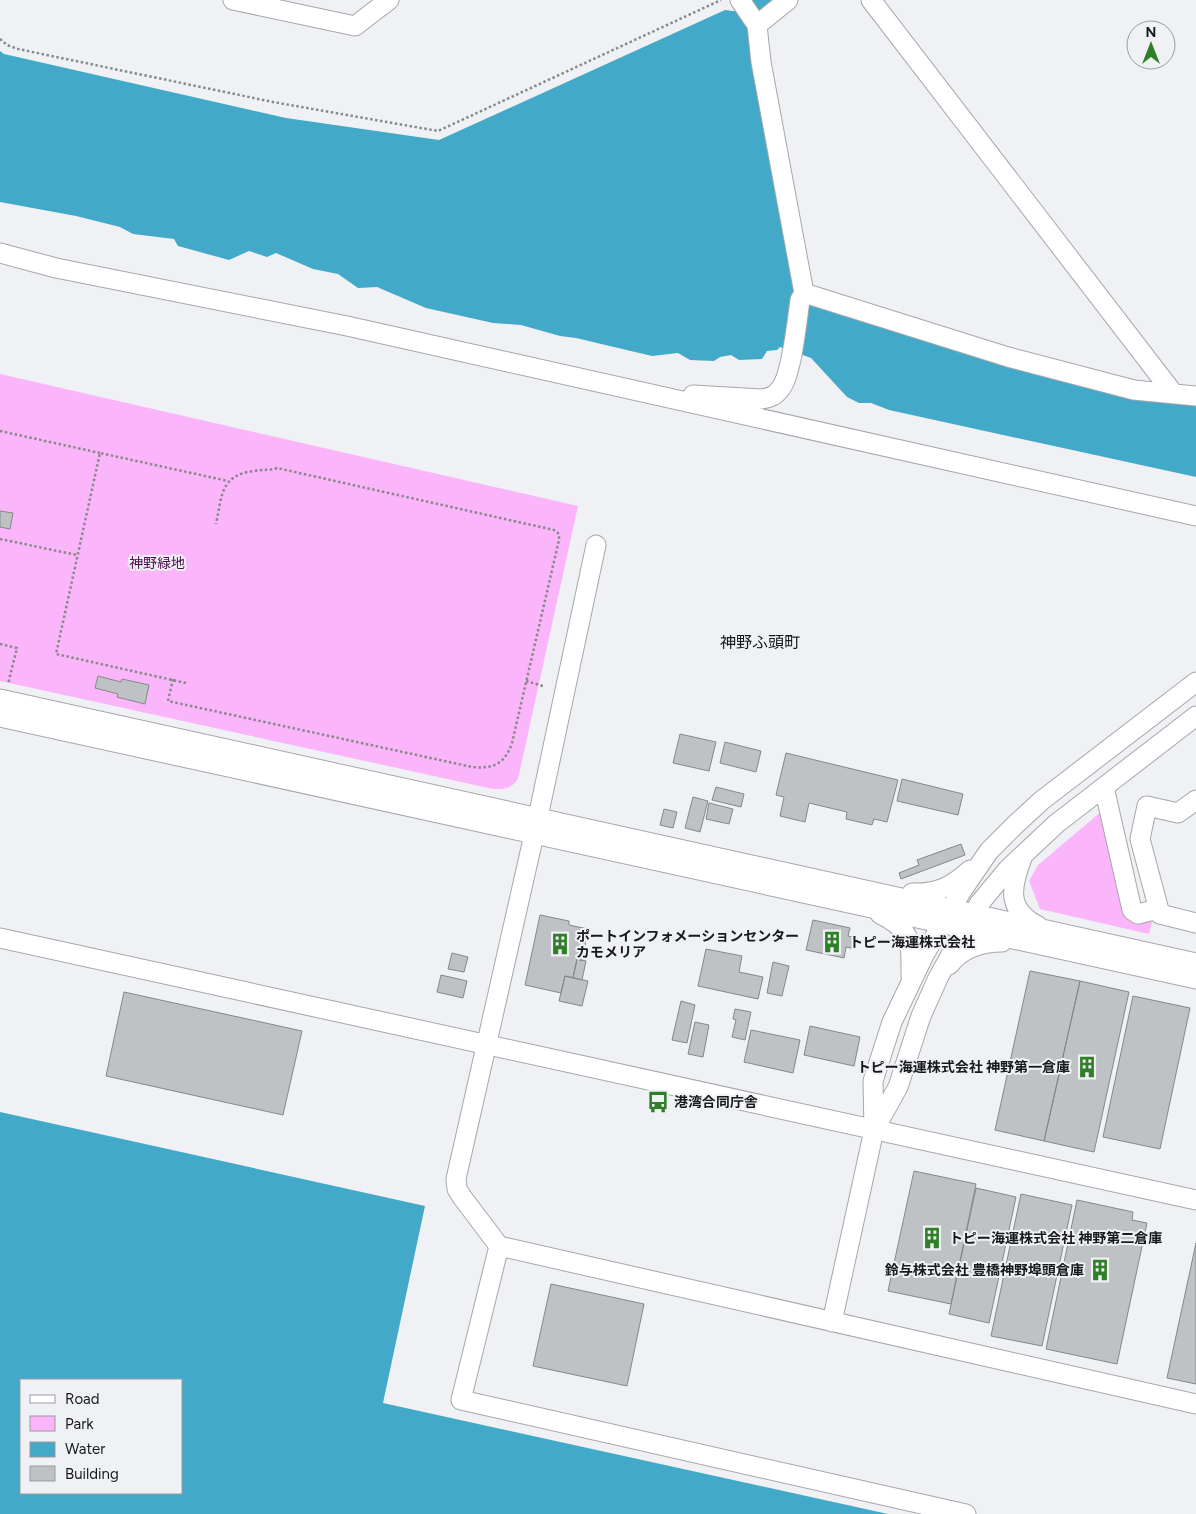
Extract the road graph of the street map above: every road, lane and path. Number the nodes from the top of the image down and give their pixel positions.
1 (232, 0) edge
2 (389, 0) edge
3 (721, 0) edge
4 (788, 0) edge
5 (871, 0) edge
6 (743, 1) edge
7 (293, 7) edge
8 (758, 25) junction
9 (0, 39) edge
10 (0, 253) edge
11 (802, 296) junction
12 (1173, 393) junction
13 (646, 394) junction
14 (1196, 396) edge
15 (0, 431) edge
16 (100, 453) junction
17 (228, 481) junction
18 (1196, 516) edge
19 (216, 524) dead end
20 (0, 539) edge
21 (596, 545) dead end
22 (77, 555) junction
23 (0, 644) edge
24 (173, 679) junction
25 (526, 681) junction
26 (1196, 682) edge
27 (186, 683) dead end
28 (543, 686) dead end
29 (4, 692) edge
30 (1196, 716) edge
31 (0, 717) edge
32 (1104, 787) junction
33 (1196, 800) edge
34 (536, 825) junction
35 (989, 851) junction
36 (1024, 852) junction
37 (868, 898) junction
38 (1158, 909) junction
39 (948, 916) junction
40 (969, 921) junction
41 (1196, 922) edge
42 (0, 938) edge
43 (1046, 938) junction
44 (1196, 963) edge
45 (938, 978) junction
46 (1196, 979) edge
47 (910, 980) junction
48 (486, 1045) junction
49 (874, 1130) junction
50 (1196, 1200) edge
51 (499, 1246) junction
52 (832, 1322) junction
53 (1196, 1404) edge
54 (966, 1514) edge

1 - 7 street
2 - 7 street
3 - 9 path
4 - 8 street
5 - 12 street
6 - 8 street
8 - 11 street
10 - 13 street
11 - 12 street
11 - 13 street
12 - 14 street
13 - 18 street
15 - 16 path
16 - 17 path
16 - 22 path
17 - 19 path
17 - 25 path
20 - 22 path
21 - 34 street
22 - 24 path
23 - 29 path
24 - 25 path
24 - 27 path
25 - 28 path
26 - 35 street
29 - 34 street
30 - 32 street
31 - 34 street
32 - 36 street
32 - 38 street
33 - 38 street
34 - 37 street
34 - 48 street
35 - 37 street
35 - 39 street
36 - 40 street
36 - 43 street
37 - 39 street
37 - 47 street
38 - 41 street
39 - 40 street
39 - 47 street
40 - 43 street
40 - 45 street
42 - 48 street
43 - 44 street
43 - 45 street
43 - 46 street
45 - 49 street
47 - 49 street
48 - 49 street
48 - 51 street
49 - 50 street
49 - 52 street
51 - 52 street
51 - 54 street
52 - 53 street

